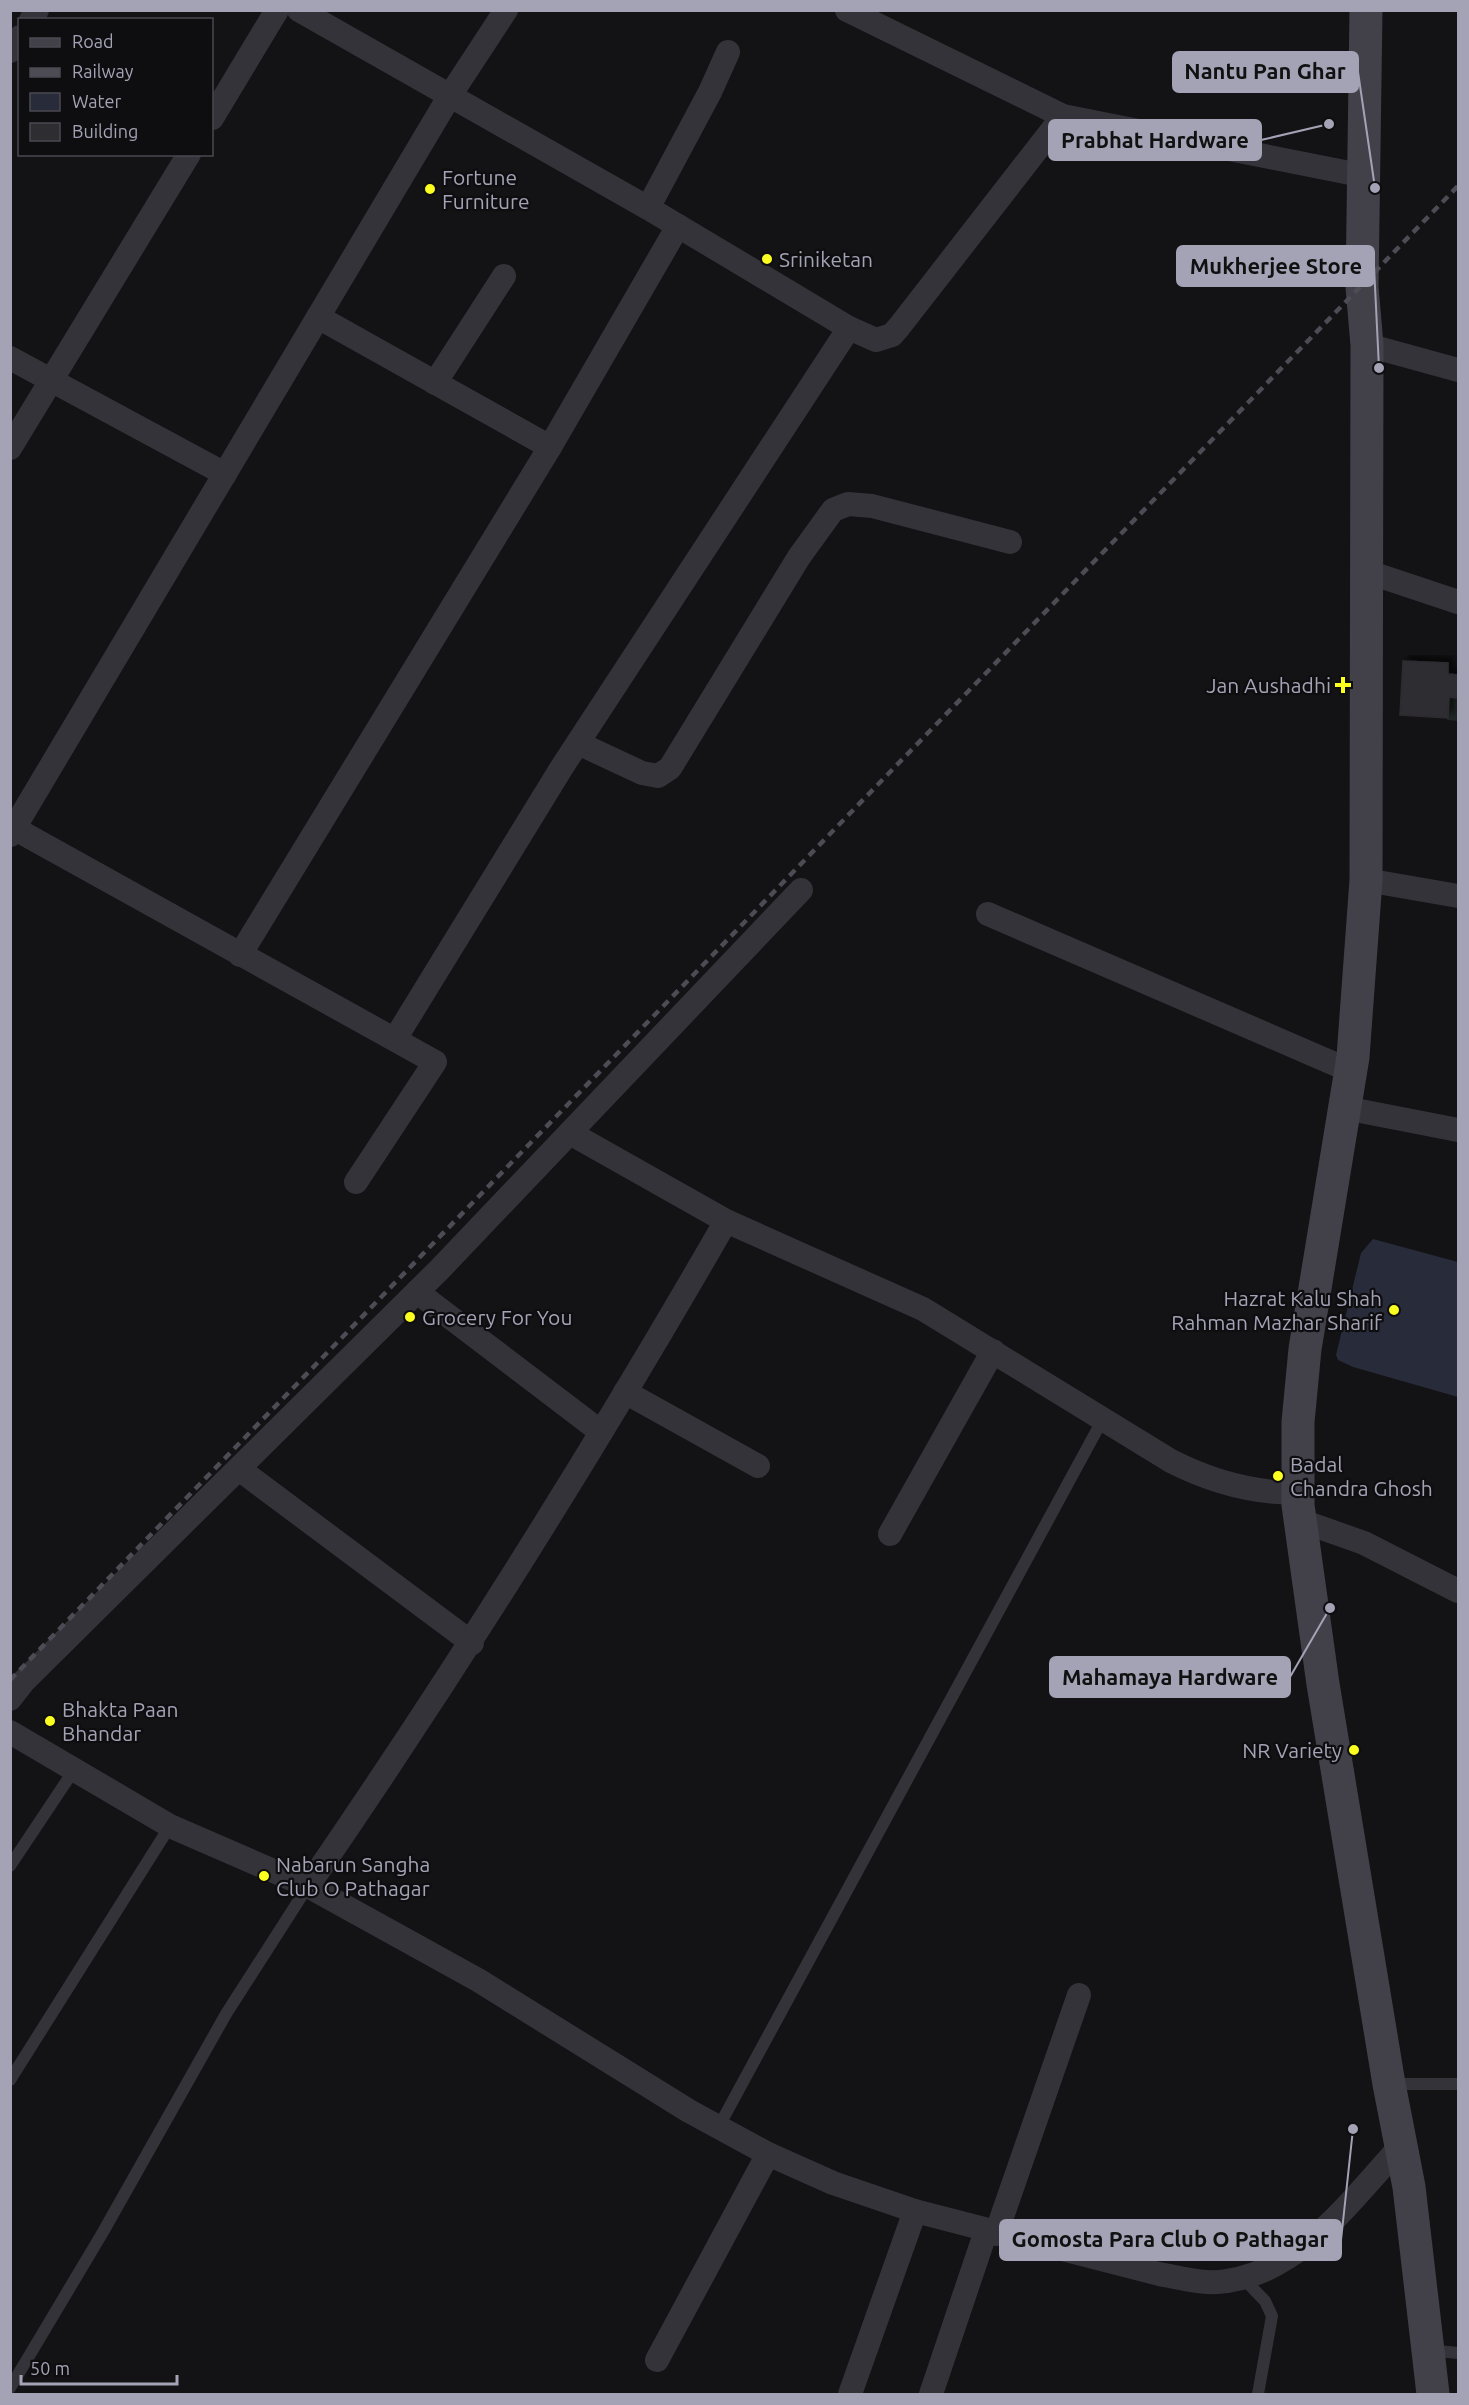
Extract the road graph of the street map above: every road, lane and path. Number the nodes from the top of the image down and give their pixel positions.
1 (277, 10) edge
2 (299, 10) edge
3 (506, 10) edge
4 (847, 10) edge
5 (1366, 10) edge
6 (728, 52) dead end
7 (449, 97) junction
8 (213, 116) edge
9 (1063, 116) junction
10 (188, 156) edge
11 (1365, 176) junction
12 (648, 208) junction
13 (678, 226) junction
14 (504, 276) dead end
15 (318, 317) junction
16 (849, 328) junction
17 (1367, 345) junction
18 (10, 358) edge
19 (1458, 370) edge
20 (51, 379) junction
21 (435, 383) junction
22 (550, 447) junction
23 (10, 448) edge
24 (225, 474) junction
25 (1010, 542) dead end
26 (1365, 572) junction
27 (1458, 602) edge
28 (578, 743) junction
29 (12, 830) edge
30 (1366, 880) junction
31 (801, 890) dead end
32 (1458, 896) edge
33 (988, 914) dead end
34 (240, 955) junction
35 (395, 1039) junction
36 (1351, 1071) junction
37 (1345, 1108) junction
38 (1458, 1130) edge
39 (570, 1133) junction
40 (357, 1182) dead end
41 (726, 1221) junction
42 (417, 1292) junction
43 (993, 1351) junction
44 (625, 1392) junction
45 (1104, 1417) junction
46 (601, 1432) junction
47 (758, 1466) dead end
48 (239, 1469) junction
49 (1299, 1507) junction
50 (890, 1534) dead end
51 (1458, 1591) edge
52 (472, 1643) junction
53 (10, 1699) edge
54 (10, 1732) edge
55 (74, 1770) junction
56 (170, 1826) junction
57 (10, 1866) edge
58 (308, 1886) junction
59 (1079, 1995) dead end
60 (10, 2080) edge
61 (1389, 2084) junction
62 (1458, 2084) edge
63 (718, 2128) junction
64 (1402, 2145) junction
65 (768, 2154) junction
66 (915, 2211) junction
67 (991, 2232) junction
68 (1242, 2277) junction
69 (1443, 2351) edge
70 (657, 2360) dead end
71 (10, 2388) edge
72 (850, 2394) edge
73 (931, 2394) edge
74 (1258, 2394) edge
75 (1432, 2394) edge

1 - 8 street
2 - 7 street
3 - 7 street
4 - 9 street
5 - 11 street
6 - 12 street
7 - 12 street
7 - 15 street
9 - 11 street
9 - 16 street
10 - 20 street
11 - 17 street
12 - 13 street
13 - 16 street
13 - 22 street
14 - 21 street
15 - 21 street
15 - 24 street
16 - 28 street
17 - 19 street
17 - 26 street
18 - 20 street
20 - 23 street
20 - 24 street
21 - 22 street
22 - 34 street
24 - 29 street
25 - 28 street
26 - 27 street
26 - 30 street
28 - 35 street
29 - 34 street
30 - 32 street
30 - 36 street
31 - 39 street
33 - 36 street
34 - 35 street
35 - 40 street
36 - 37 street
37 - 38 street
37 - 49 street
39 - 41 street
39 - 42 street
41 - 43 street
41 - 44 street
42 - 46 street
42 - 48 street
43 - 45 street
43 - 50 street
44 - 46 street
44 - 47 street
45 - 49 street
45 - 63 lane
46 - 52 street
48 - 52 street
48 - 53 street
49 - 51 street
49 - 61 street
52 - 58 street
54 - 55 street
55 - 56 street
55 - 57 lane
56 - 58 street
56 - 60 lane
58 - 63 street
58 - 71 lane
59 - 67 street
61 - 62 lane
61 - 64 street
63 - 65 street
64 - 68 street
64 - 69 street
65 - 66 street
65 - 70 street
66 - 67 street
66 - 72 street
67 - 68 street
67 - 73 street
68 - 74 lane
69 - 75 street

